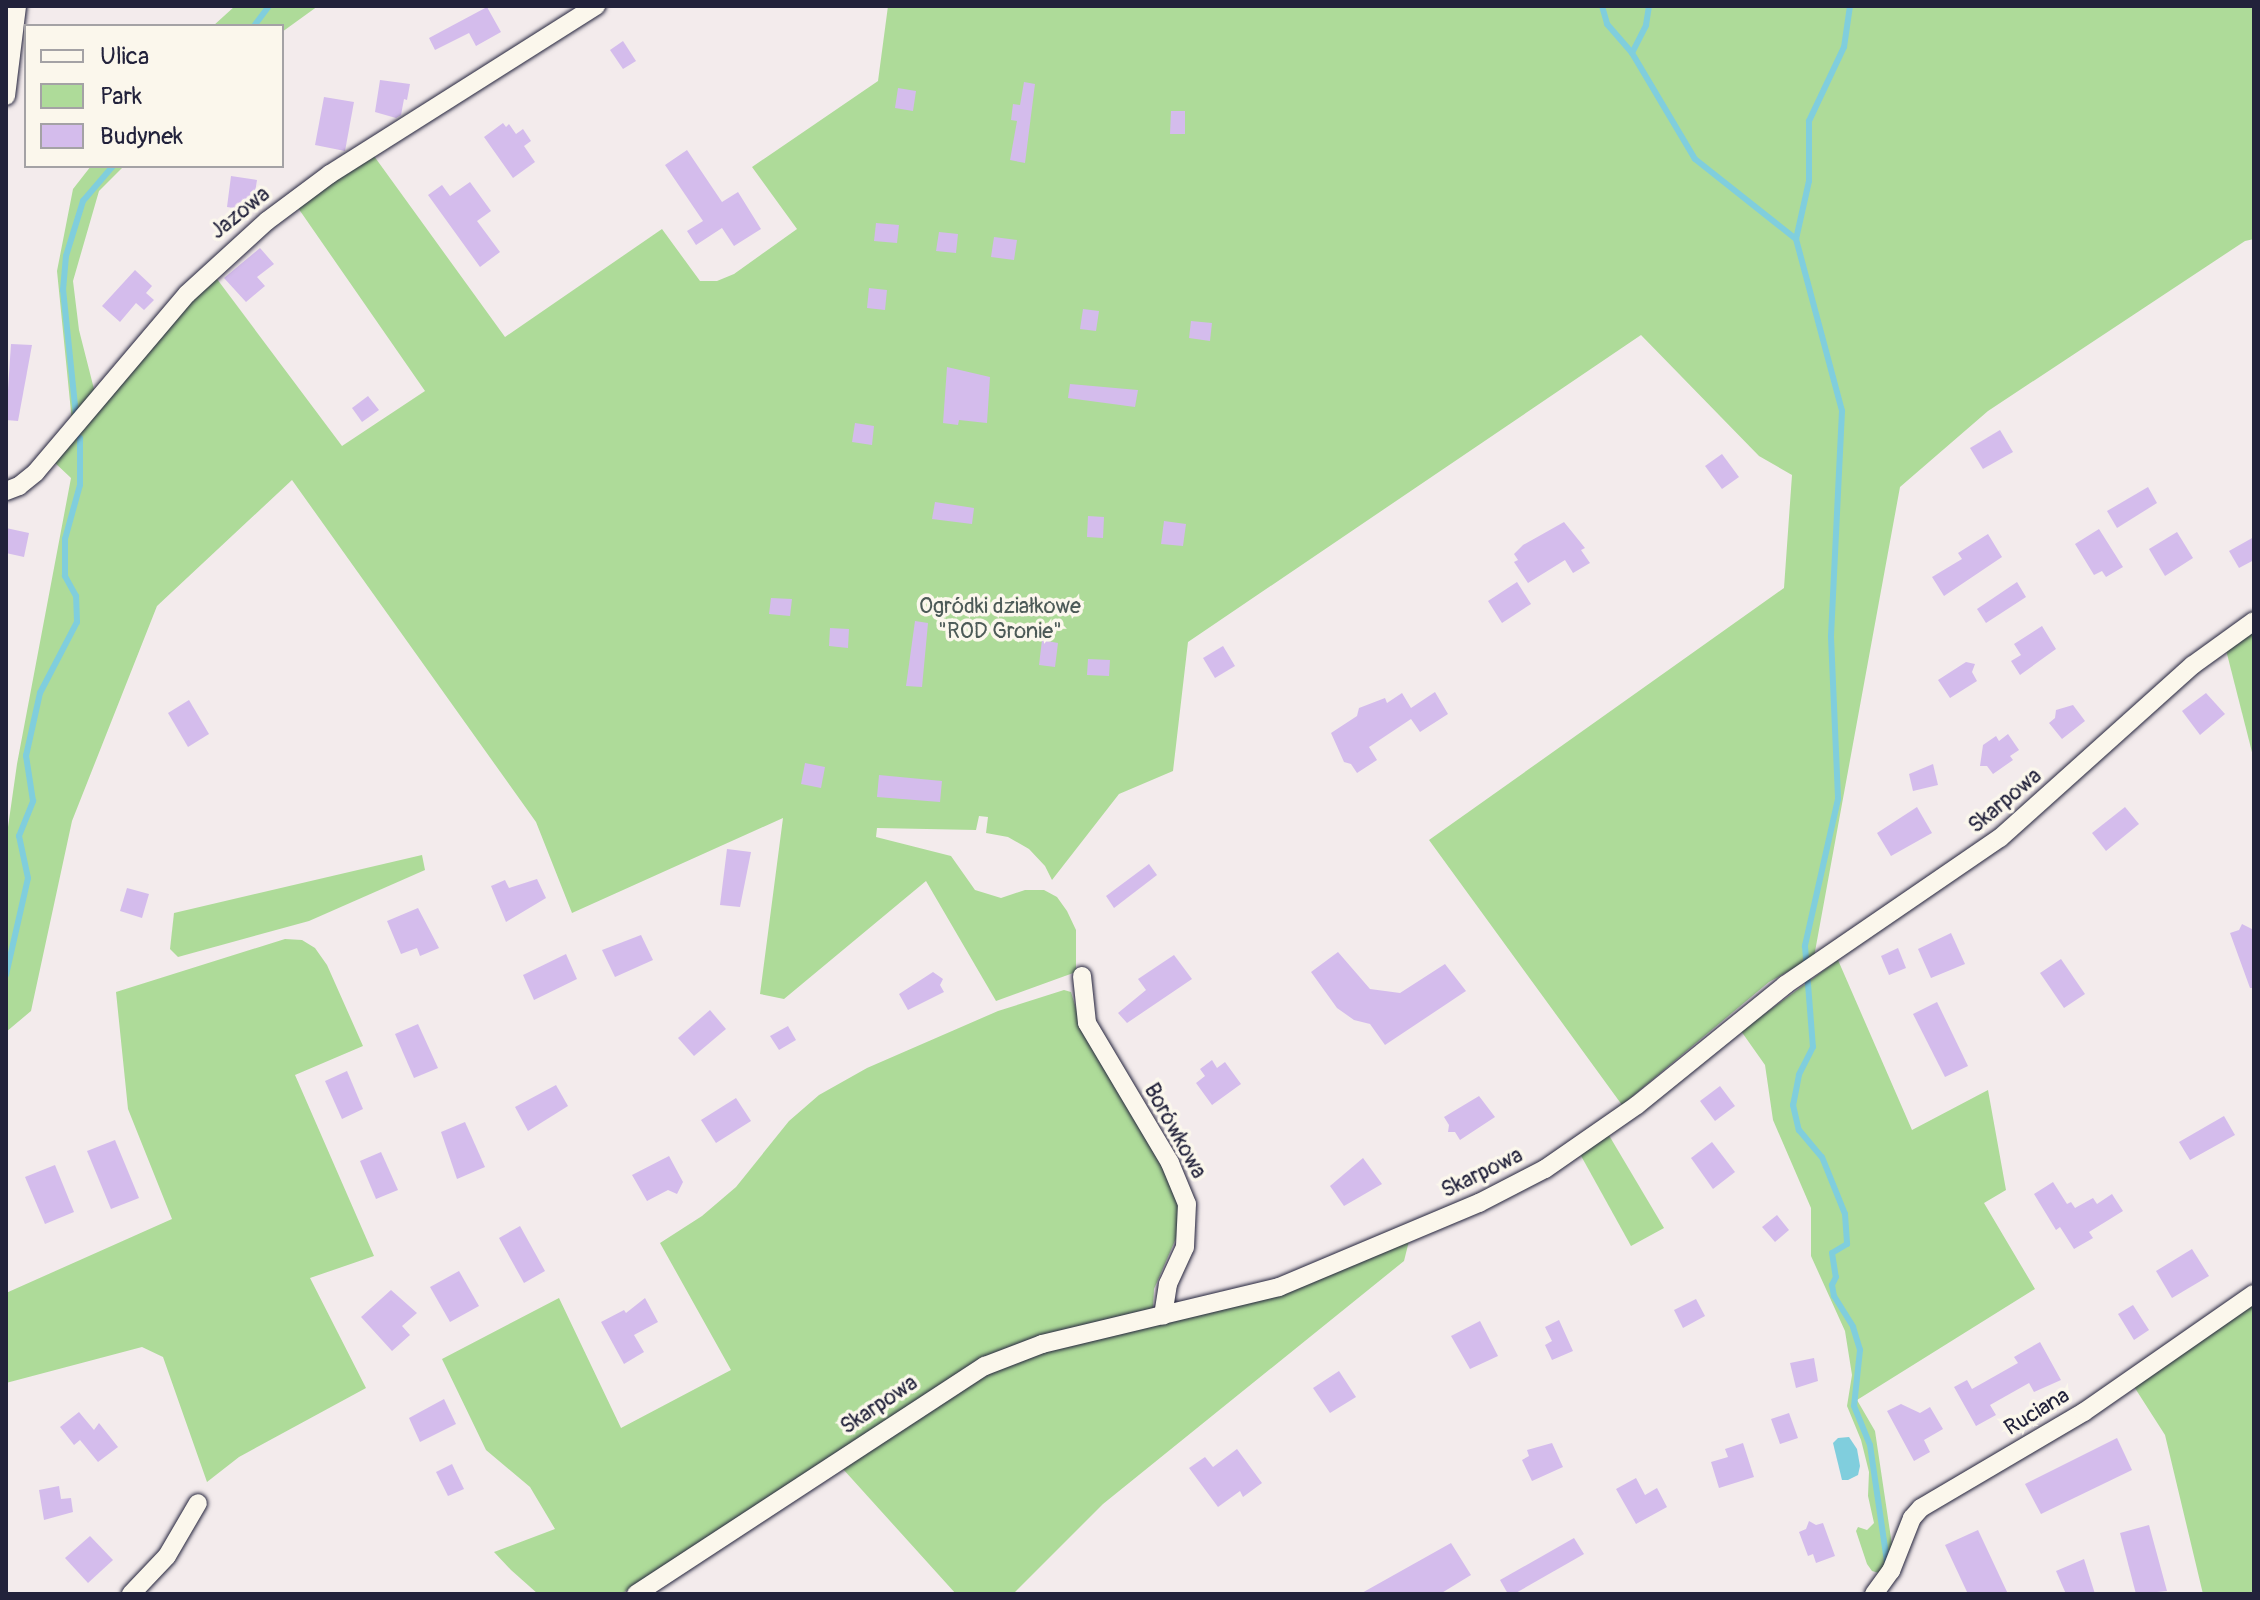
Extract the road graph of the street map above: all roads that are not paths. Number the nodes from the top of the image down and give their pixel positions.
1 (17, 6) edge
2 (596, 6) edge
3 (6, 96) edge
4 (6, 491) edge
5 (2254, 621) edge
6 (1082, 976) dead end
7 (2254, 1294) edge
8 (1163, 1316) junction
9 (198, 1503) dead end
10 (131, 1594) edge
11 (636, 1594) edge
12 (1874, 1594) edge

1 - 3 street
2 - 4 street, Jazowa
5 - 8 street, Skarpowa
6 - 8 street, Borówkowa
7 - 12 street, Ruciana
8 - 11 street, Skarpowa
9 - 10 street

